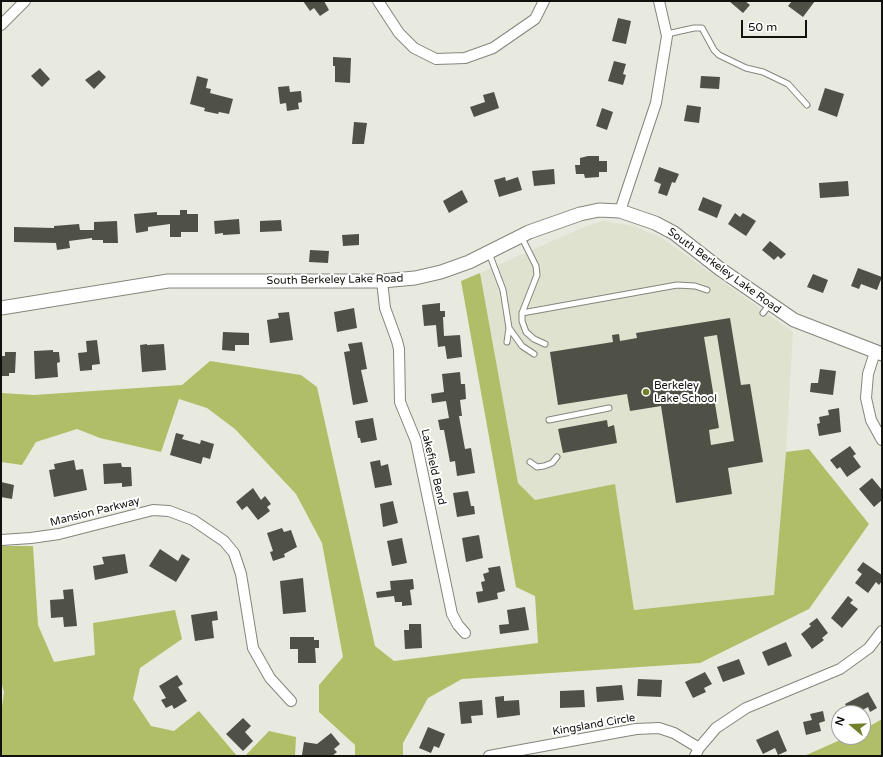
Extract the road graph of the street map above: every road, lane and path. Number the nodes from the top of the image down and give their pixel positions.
1 (25, 1) edge
2 (378, 1) edge
3 (544, 1) edge
4 (659, 1) edge
5 (1, 25) edge
6 (667, 34) junction
7 (807, 105) dead end
8 (620, 211) junction
9 (520, 236) junction
10 (489, 253) junction
11 (382, 281) junction
12 (707, 290) dead end
13 (1, 308) edge
14 (522, 313) junction
15 (509, 328) junction
16 (507, 342) dead end
17 (545, 344) dead end
18 (879, 353) edge
19 (534, 354) dead end
20 (609, 408) dead end
21 (549, 420) dead end
22 (881, 436) edge
23 (557, 458) dead end
24 (530, 462) dead end
25 (1, 540) edge
26 (882, 631) edge
27 (465, 633) dead end
28 (291, 701) dead end
29 (697, 752) edge
30 (489, 756) edge

1 - 5 street
2 - 3 street
4 - 6 street
6 - 7 lane
6 - 8 street
8 - 9 street, South Berkeley Lake Road
8 - 18 street, South Berkeley Lake Road
9 - 10 street, South Berkeley Lake Road
9 - 14 lane
10 - 11 street, South Berkeley Lake Road
10 - 15 lane
11 - 13 street, South Berkeley Lake Road
11 - 27 street, Lakefield Bend
12 - 14 lane
14 - 17 lane
15 - 16 lane
15 - 19 lane
18 - 22 street
20 - 21 lane
23 - 24 lane
25 - 28 street, Mansion Parkway
26 - 29 street
29 - 30 street, Kingsland Circle

